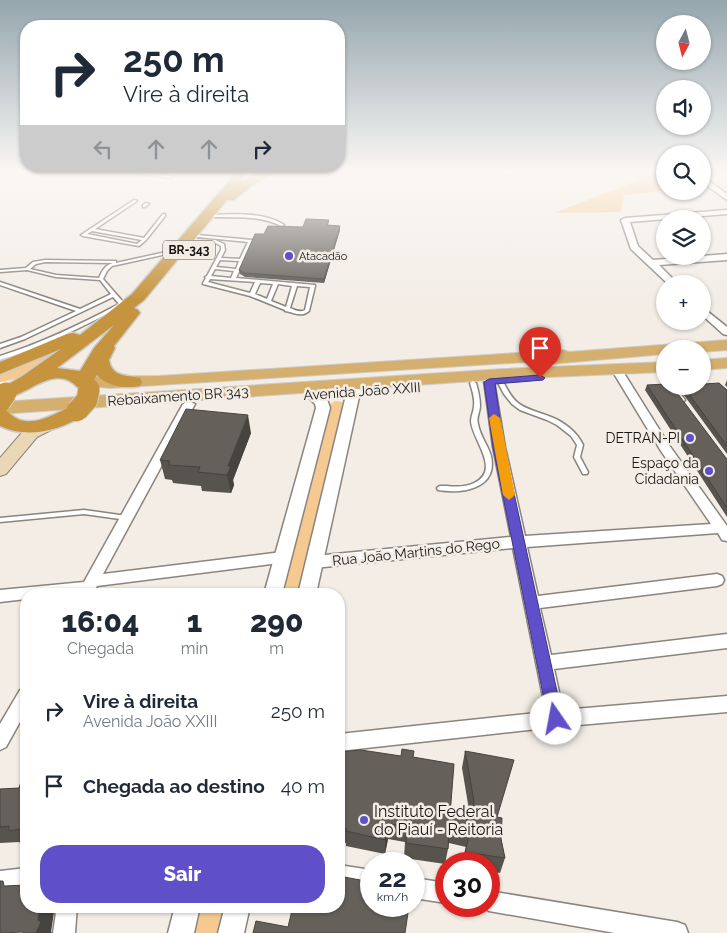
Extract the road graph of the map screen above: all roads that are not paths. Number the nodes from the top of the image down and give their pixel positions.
1 (116, 214) edge
2 (209, 214) edge
3 (216, 214) edge
4 (707, 214) edge
5 (164, 215) dead end
6 (214, 216) junction
7 (282, 225) edge
8 (92, 230) junction
9 (197, 238) junction
10 (144, 239) junction
11 (177, 251) junction
12 (727, 257) edge
13 (218, 259) junction
14 (241, 260) junction
15 (120, 262) junction
16 (651, 263) junction
17 (213, 268) junction
18 (27, 269) junction
19 (236, 270) junction
20 (0, 271) edge
21 (664, 275) edge
22 (207, 278) junction
23 (101, 279) junction
24 (233, 279) junction
25 (240, 280) junction
26 (0, 282) edge
27 (258, 282) junction
28 (276, 283) junction
29 (296, 284) junction
30 (234, 290) junction
31 (113, 294) junction
32 (252, 296) junction
33 (268, 302) junction
34 (79, 310) junction
35 (287, 310) junction
36 (120, 314) junction
37 (711, 318) edge
38 (727, 332) edge
39 (727, 345) edge
40 (0, 346) edge
41 (711, 346) edge
42 (656, 350) edge
43 (628, 352) junction
44 (0, 358) edge
45 (727, 363) edge
46 (711, 364) edge
47 (0, 369) edge
48 (656, 370) edge
49 (656, 370) edge
50 (618, 372) junction
51 (338, 376) joint
52 (133, 382) junction
53 (488, 382) junction
54 (86, 385) junction
55 (357, 388) junction
56 (313, 395) junction
57 (678, 395) edge
58 (6, 402) edge
59 (684, 403) edge
60 (189, 404) junction
61 (54, 422) junction
62 (0, 452) edge
63 (0, 470) edge
64 (584, 472) dead end
65 (440, 488) dead end
66 (127, 518) junction
67 (0, 520) edge
68 (724, 532) edge
69 (519, 542) junction
70 (282, 558) junction
71 (314, 562) junction
72 (717, 580) dead end
73 (89, 587) edge
74 (274, 588) edge
75 (308, 588) edge
76 (20, 594) edge
77 (0, 596) edge
78 (532, 603) junction
79 (727, 641) edge
80 (544, 663) junction
81 (727, 704) edge
82 (20, 706) edge
83 (556, 719) junction
84 (0, 741) edge
85 (345, 742) edge
86 (345, 876) edge
87 (360, 878) edge
88 (20, 879) edge
89 (0, 882) edge
90 (500, 903) edge
91 (66, 913) edge
92 (186, 913) edge
93 (236, 913) edge
94 (64, 933) edge
95 (181, 933) edge
96 (231, 933) edge
97 (677, 933) edge

1 - 8 lane
2 - 11 highway, BR-343
3 - 6 highway, BR-343
4 - 16 street
5 - 10 lane
6 - 7 lane
6 - 9 highway, BR-343
8 - 10 lane
8 - 10 lane
9 - 13 lane
9 - 14 lane
9 - 36 highway, BR-343
11 - 15 lane
11 - 36 highway, BR-343
12 - 16 street
13 - 14 lane
13 - 17 lane
14 - 19 lane
15 - 18 lane
15 - 23 lane
16 - 21 street
17 - 19 lane
17 - 22 lane
18 - 20 lane
18 - 23 lane
19 - 24 lane
22 - 24 lane
22 - 30 lane
23 - 31 lane
24 - 25 lane
25 - 27 lane
25 - 30 lane
26 - 34 lane
27 - 28 lane
27 - 32 lane
28 - 29 lane
28 - 33 lane
29 - 35 lane
29 - 35 lane
30 - 32 lane
31 - 34 lane
31 - 36 lane
32 - 33 lane
33 - 35 lane
34 - 40 lane
36 - 44 lane
36 - 47 highway
36 - 52 highway
36 - 54 highway, BR-343
36 - 58 highway, BR-343
37 - 38 street
39 - 41 main road
42 - 43 main road, Avenida João XXIII
43 - 51 main road, Avenida João XXIII
43 - 52 main road, Avenida João XXIII
45 - 46 main road
48 - 50 main road, Avenida João XXIII
49 - 55 main road, Avenida João XXIII
50 - 53 main road, Avenida João XXIII
50 - 68 street
51 - 58 main road, Rebaixamento BR 343
52 - 54 main road, Avenida João XXIII
53 - 55 main road, Avenida João XXIII
53 - 64 lane
53 - 65 lane
53 - 69 street
54 - 58 highway
54 - 61 highway, BR-343, bridge
55 - 56 main road, Avenida João XXIII
55 - 58 main road, Rebaixamento BR 343
55 - 71 street
56 - 60 main road, Avenida João XXIII
56 - 70 street
57 - 59 lane
58 - 61 highway, BR-343
58 - 62 main road
60 - 61 main road, Avenida João XXIII
60 - 66 street
61 - 63 main road
66 - 67 lane
66 - 73 street
68 - 69 street, Rua João Martins do Rego
69 - 71 street, Rua João Martins do Rego
69 - 78 street
70 - 73 street
70 - 74 street
71 - 75 street
72 - 78 street
76 - 77 street
78 - 80 street
79 - 80 street
80 - 83 street
81 - 83 street
82 - 84 street
83 - 85 street
86 - 87 street
88 - 89 street
90 - 97 street
91 - 94 street
92 - 95 street
93 - 96 street

